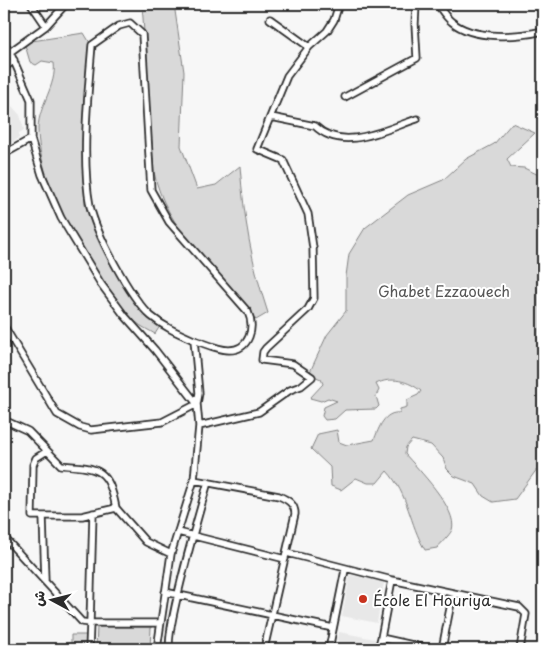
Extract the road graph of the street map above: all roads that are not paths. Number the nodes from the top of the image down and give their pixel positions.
1 (31, 4) edge
2 (66, 4) edge
3 (339, 4) edge
4 (416, 4) edge
5 (437, 4) edge
6 (270, 19) dead end
7 (46, 26) junction
8 (543, 31) edge
9 (4, 44) edge
10 (309, 47) junction
11 (10, 52) junction
12 (14, 60) junction
13 (4, 68) edge
14 (345, 97) dead end
15 (271, 117) junction
16 (417, 119) dead end
17 (31, 139) junction
18 (4, 154) edge
19 (4, 326) edge
20 (194, 340) junction
21 (197, 404) junction
22 (4, 420) edge
23 (199, 426) junction
24 (47, 451) junction
25 (194, 480) junction
26 (208, 482) junction
27 (116, 508) junction
28 (93, 513) junction
29 (43, 516) junction
30 (178, 532) junction
31 (192, 537) junction
32 (4, 538) edge
33 (172, 554) junction
34 (286, 556) junction
35 (345, 570) junction
36 (45, 580) junction
37 (392, 580) junction
38 (165, 592) junction
39 (453, 593) junction
40 (179, 595) junction
41 (272, 615) junction
42 (90, 623) junction
43 (160, 623) junction
44 (333, 628) junction
45 (380, 638) junction
46 (157, 648) edge
47 (89, 649) edge
48 (169, 649) edge
49 (264, 649) edge
50 (329, 649) edge
51 (378, 649) edge
52 (432, 649) edge
53 (442, 649) edge
54 (520, 649) edge

1 - 7 street
2 - 7 street
3 - 10 street
4 - 14 street
5 - 8 street
6 - 10 street
7 - 11 street
9 - 11 street
10 - 15 street
11 - 12 street
12 - 13 street
12 - 17 street
15 - 16 street
15 - 23 street
17 - 18 street
17 - 21 street
19 - 21 street
20 - 20 street
20 - 21 street
21 - 23 street
22 - 24 street
23 - 25 street
24 - 27 street
24 - 29 street
25 - 26 street
25 - 30 street
26 - 31 street
26 - 34 street
27 - 28 street
27 - 33 street
28 - 29 street
28 - 42 street
29 - 36 street
30 - 31 street
30 - 33 street
31 - 34 street
31 - 40 street
32 - 36 street
33 - 38 street
34 - 35 street
34 - 41 street
35 - 37 street
35 - 44 street
36 - 42 street
37 - 39 street
37 - 45 street
38 - 40 street
38 - 43 street
39 - 53 street
39 - 54 street
40 - 41 street
40 - 48 street
41 - 44 street
41 - 49 street
42 - 43 street
42 - 47 street
43 - 46 street
44 - 50 street
45 - 51 street
45 - 52 street
46 - 48 street

